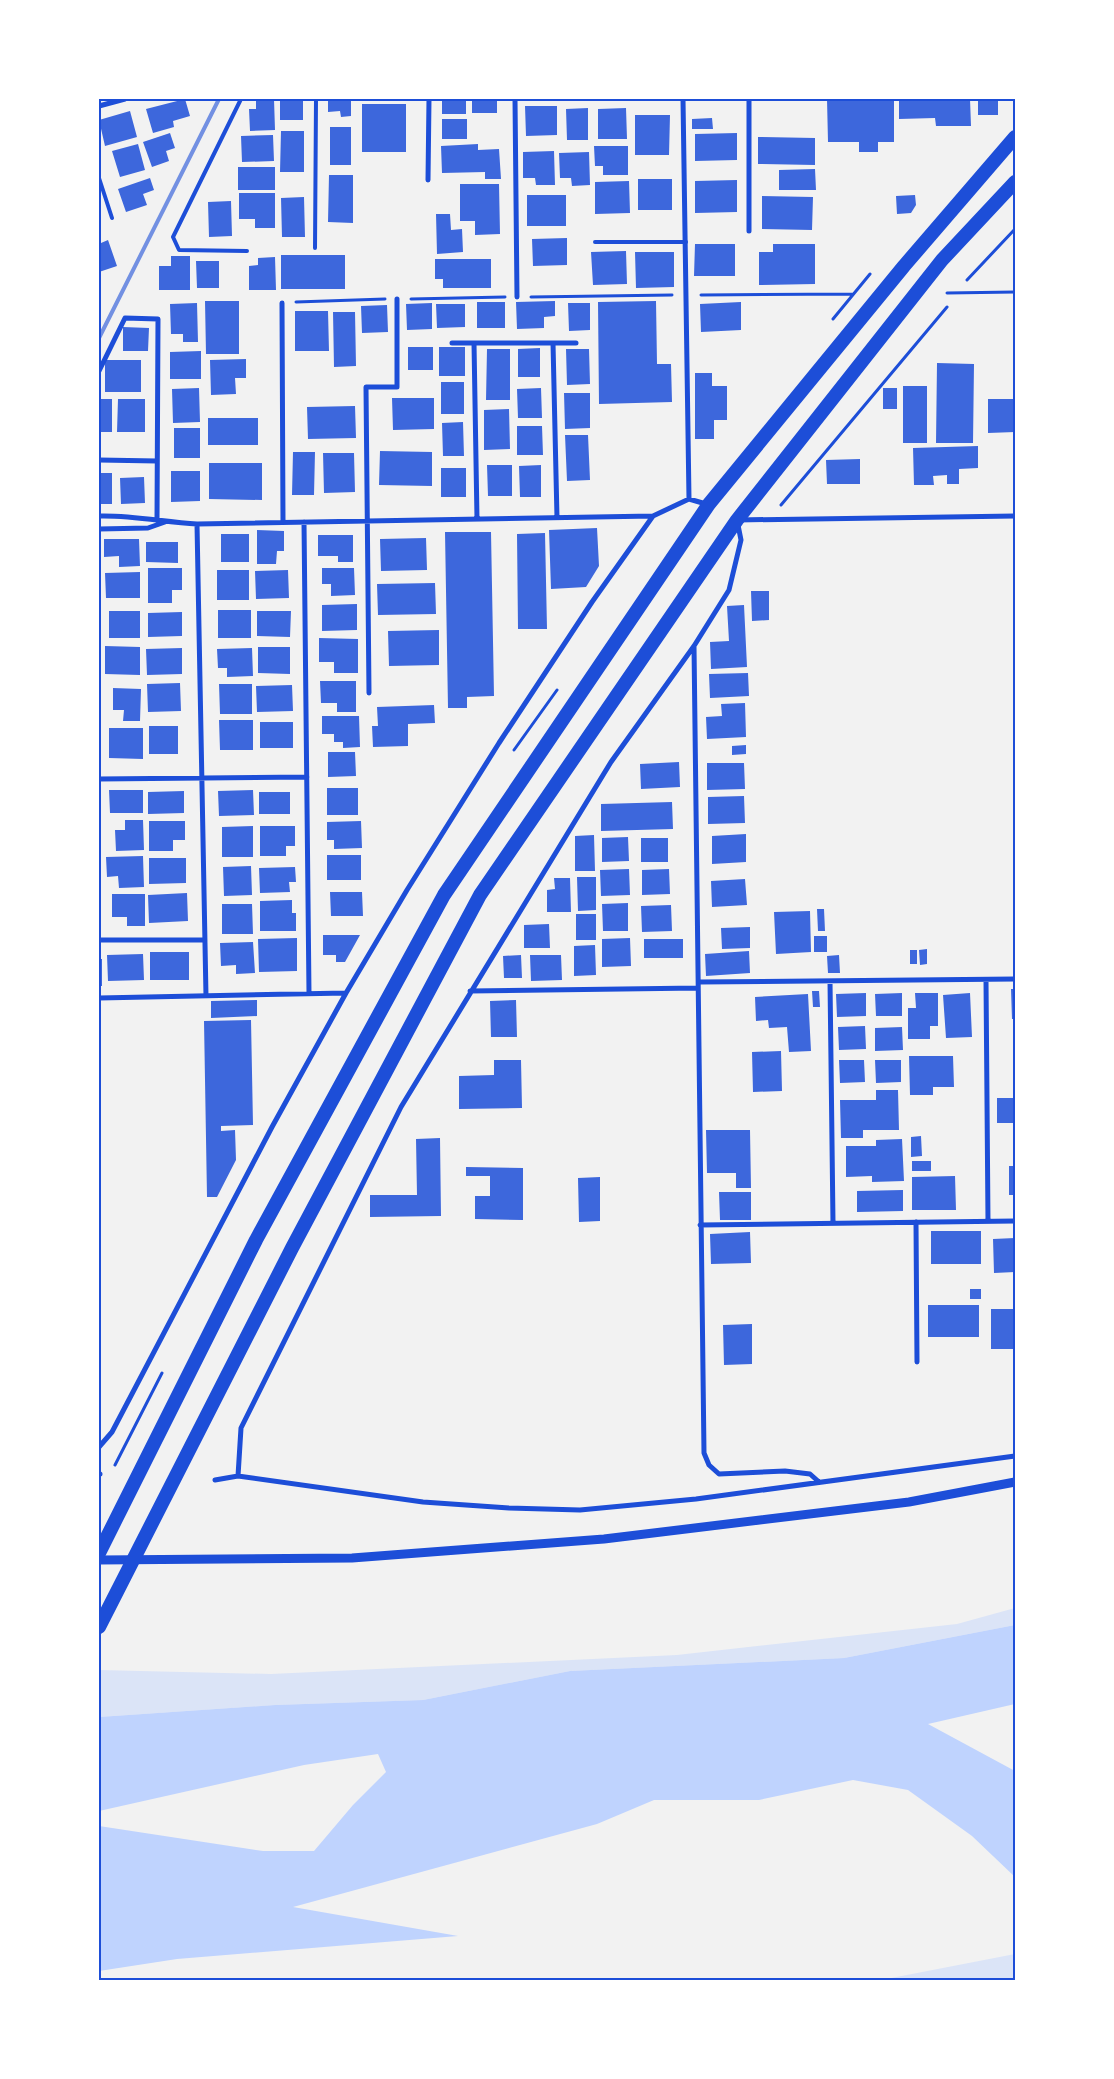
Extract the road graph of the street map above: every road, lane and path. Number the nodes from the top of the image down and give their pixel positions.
1 (125, 99) edge
2 (241, 99) edge
3 (316, 99) edge
4 (429, 99) edge
5 (515, 99) edge
6 (684, 99) edge
7 (749, 99) edge
8 (99, 106) edge
9 (1015, 137) edge
10 (99, 178) edge
11 (428, 180) dead end
12 (1015, 182) edge
13 (112, 218) dead end
14 (1015, 230) edge
15 (749, 232) dead end
16 (595, 242) dead end
17 (686, 242) junction
18 (315, 248) dead end
19 (247, 251) dead end
20 (967, 280) dead end
21 (1015, 292) edge
22 (947, 293) dead end
23 (853, 294) dead end
24 (687, 295) junction
25 (517, 297) junction
26 (397, 299) junction
27 (282, 303) joint
28 (947, 307) dead end
29 (452, 343) dead end
30 (474, 343) junction
31 (553, 343) junction
32 (576, 343) dead end
33 (99, 371) edge
34 (99, 460) edge
35 (157, 461) junction
36 (689, 500) junction
37 (708, 504) junction
38 (778, 508) dead end
39 (99, 516) edge
40 (653, 516) junction
41 (1015, 516) edge
42 (557, 518) junction
43 (477, 519) junction
44 (157, 520) junction
45 (737, 520) junction
46 (368, 521) junction
47 (166, 522) junction
48 (283, 522) junction
49 (304, 522) junction
50 (197, 524) junction
51 (99, 529) edge
52 (694, 646) junction
53 (369, 693) dead end
54 (307, 777) junction
55 (202, 778) junction
56 (99, 779) edge
57 (99, 940) edge
58 (205, 940) junction
59 (1015, 979) edge
60 (986, 980) junction
61 (830, 981) junction
62 (699, 982) junction
63 (698, 988) junction
64 (470, 991) junction
65 (346, 993) junction
66 (309, 994) junction
67 (206, 996) junction
68 (99, 998) edge
69 (988, 1221) junction
70 (1015, 1221) edge
71 (916, 1222) junction
72 (834, 1223) junction
73 (700, 1225) junction
74 (917, 1362) dead end
75 (99, 1447) edge
76 (1015, 1456) edge
77 (238, 1476) junction
78 (214, 1480) dead end
79 (819, 1482) junction
80 (1015, 1482) edge
81 (99, 1553) edge
82 (134, 1559) junction
83 (99, 1560) edge
84 (99, 1627) edge

1 - 8 street
2 - 19 lane
3 - 18 lane
4 - 11 street
5 - 25 street
6 - 17 street
7 - 15 street
9 - 37 highway
10 - 13 lane
12 - 45 highway
14 - 20 path
16 - 17 lane
17 - 24 street
21 - 22 path
23 - 24 path
24 - 25 path
24 - 36 street
25 - 26 path
26 - 27 path
26 - 46 street
27 - 48 street
28 - 38 path
29 - 30 street
30 - 31 street
30 - 43 street
31 - 32 street
31 - 42 street
33 - 35 street
34 - 35 street
35 - 44 street
36 - 37 street
36 - 40 street
37 - 81 highway
39 - 44 street
40 - 42 street
40 - 65 street
41 - 45 street
42 - 43 street
43 - 46 street
44 - 47 street
45 - 52 street
45 - 82 highway
46 - 49 street
46 - 53 street
47 - 50 street
47 - 51 street
48 - 49 street
48 - 50 street
49 - 54 street
50 - 55 street
52 - 62 street
52 - 64 street
54 - 55 street
54 - 66 street
55 - 56 street
55 - 58 street
57 - 58 street
58 - 67 street
59 - 60 street
60 - 61 street
60 - 69 street
61 - 62 street
61 - 72 street
62 - 63 street
63 - 64 street
63 - 73 street
64 - 77 street
65 - 66 street
65 - 75 street
66 - 67 street
67 - 68 street
69 - 70 street
69 - 71 street
71 - 72 street
71 - 74 street
72 - 73 street
73 - 79 street
76 - 79 street
77 - 78 street
77 - 79 street
80 - 82 street
82 - 83 street
82 - 84 highway

